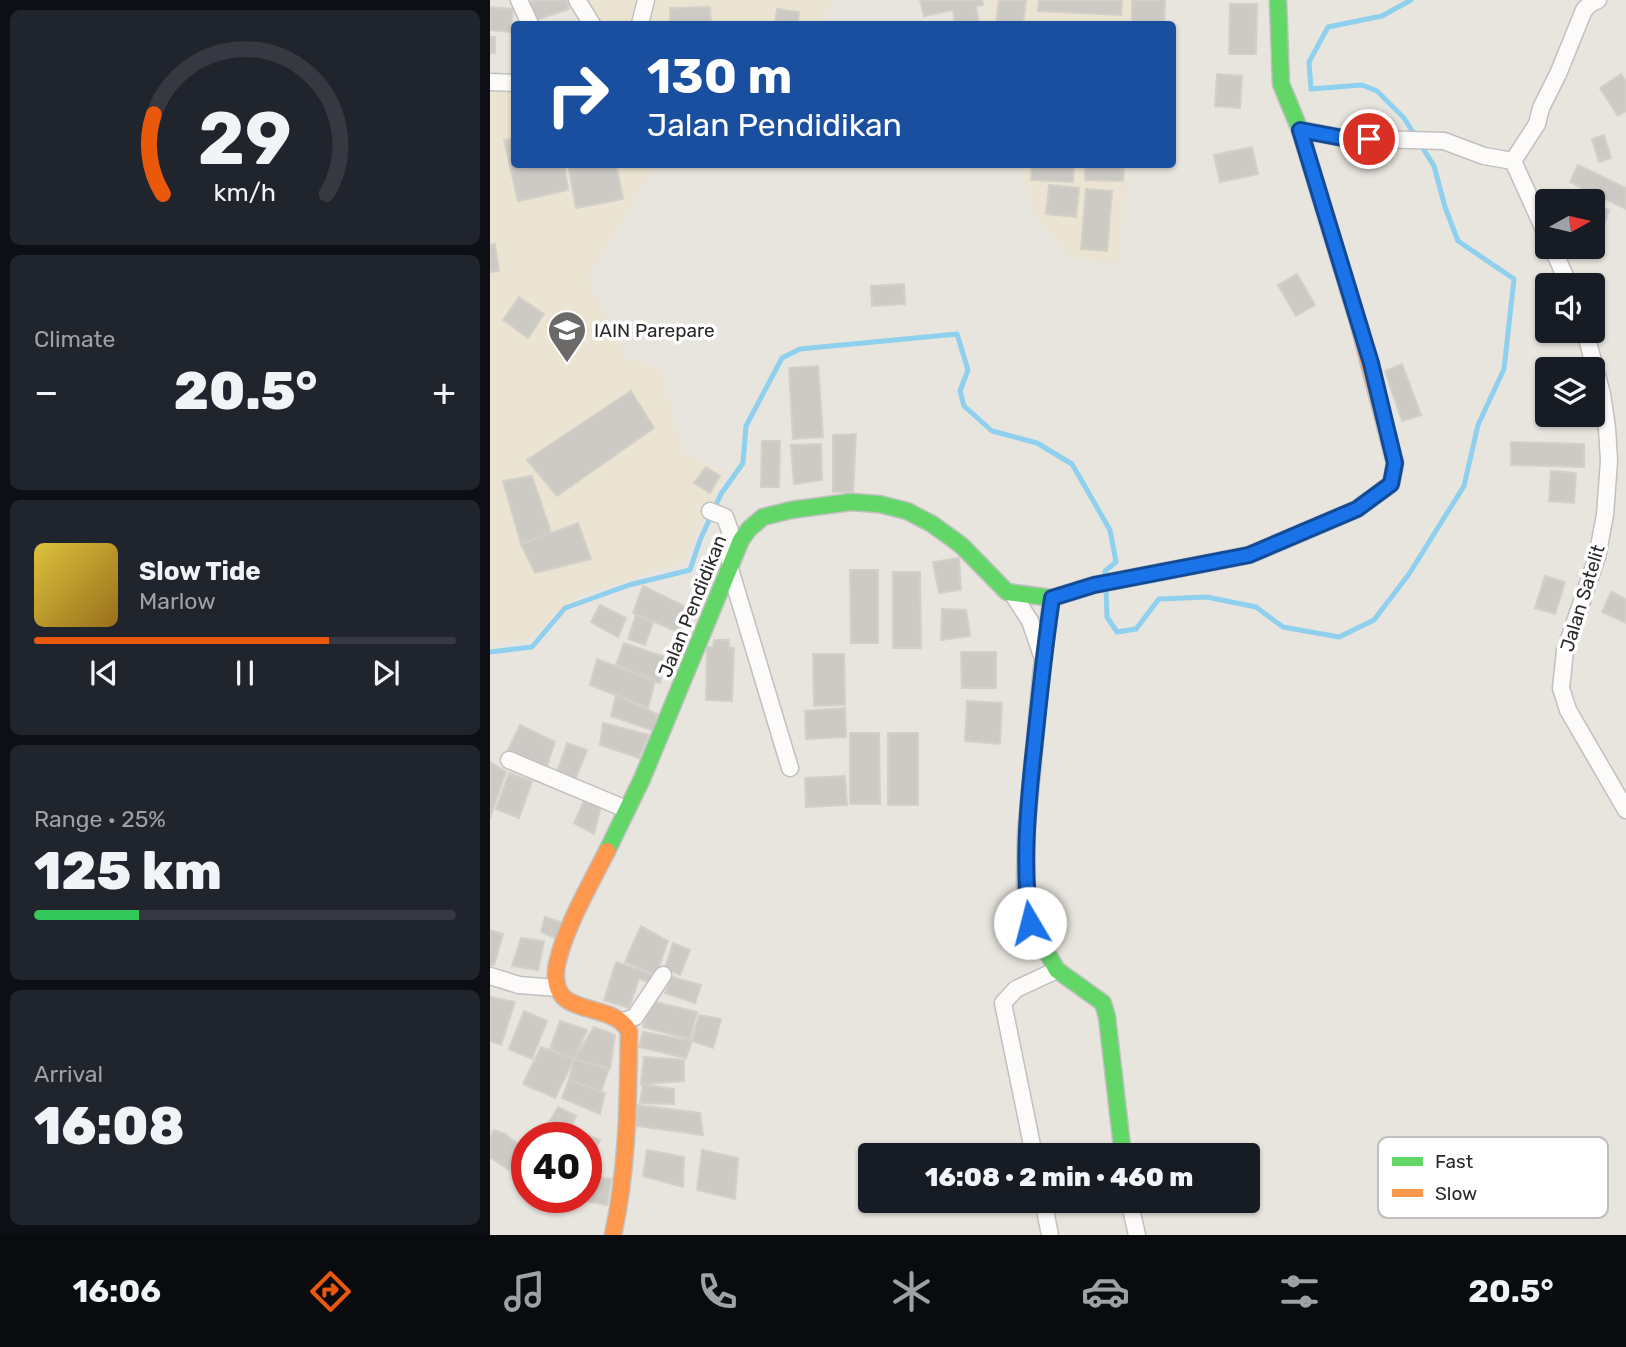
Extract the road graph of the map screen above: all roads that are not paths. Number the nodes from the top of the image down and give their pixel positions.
1 (519, 0) edge
2 (577, 0) edge
3 (646, 0) edge
4 (1278, 0) edge
5 (1598, 0) edge
6 (529, 21) edge
7 (590, 21) edge
8 (641, 21) edge
9 (490, 82) edge
10 (511, 83) edge
11 (1300, 130) junction
12 (1513, 161) junction
13 (1535, 210) edge
14 (1588, 343) edge
15 (717, 514) dead end
16 (730, 569) junction
17 (1012, 593) junction
18 (1052, 598) junction
19 (1043, 659) junction
20 (509, 760) dead end
21 (790, 768) dead end
22 (626, 809) junction
23 (1626, 810) edge
24 (1058, 970) junction
25 (663, 975) dead end
26 (490, 976) edge
27 (557, 988) junction
28 (623, 1021) junction
29 (1032, 1143) edge
30 (1122, 1143) edge
31 (1046, 1213) edge
32 (1132, 1213) edge
33 (613, 1235) edge
34 (1050, 1235) edge
35 (1137, 1235) edge

1 - 6 street
2 - 7 street
3 - 8 street
4 - 11 street
5 - 12 street
9 - 10 street
11 - 12 street
11 - 18 street
12 - 13 street
14 - 23 street, Jalan Satelit
15 - 16 street
16 - 17 street, Jalan Pendidikan
16 - 21 street
16 - 22 street, Jalan Pendidikan
17 - 18 street
17 - 19 street
18 - 19 street
19 - 24 street
20 - 22 street
22 - 27 street, Jalan Pendidikan
24 - 29 street
24 - 30 street
25 - 28 street
26 - 27 street
27 - 28 street
28 - 33 street
31 - 34 street
32 - 35 street

